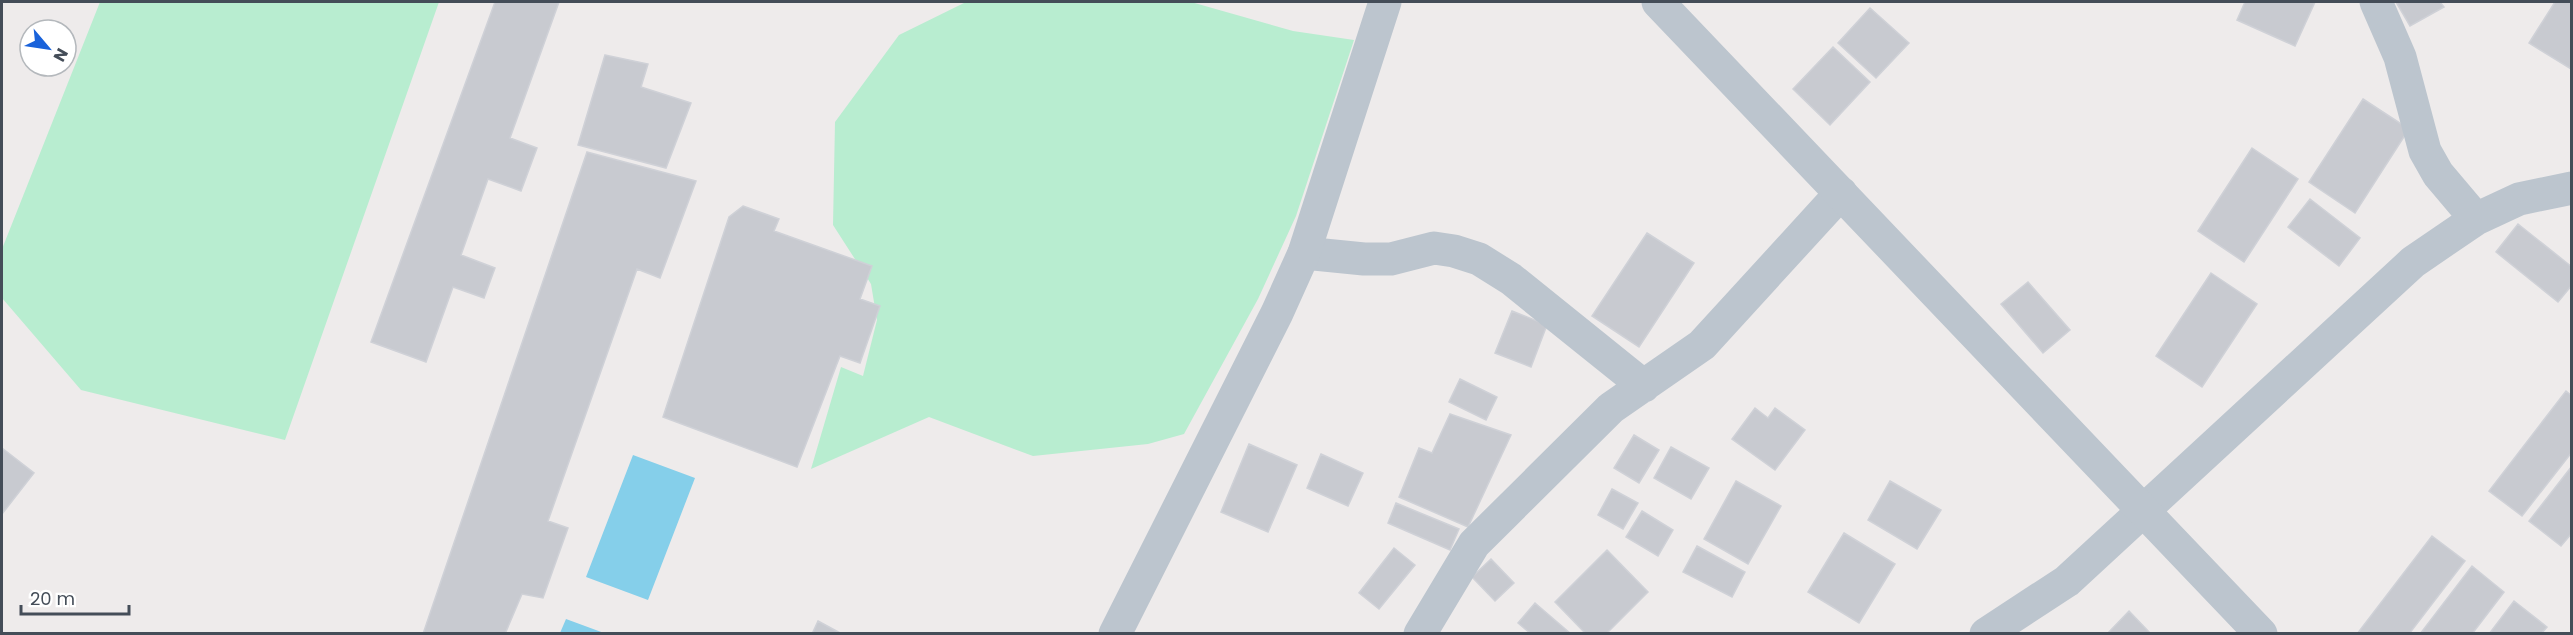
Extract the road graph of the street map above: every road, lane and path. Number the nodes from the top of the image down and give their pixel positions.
1 (1385, 2) edge
2 (1658, 2) edge
3 (2376, 2) edge
4 (2571, 188) edge
5 (1841, 193) junction
6 (2476, 219) junction
7 (1304, 253) junction
8 (1644, 386) junction
9 (2144, 510) junction
10 (1115, 633) edge
11 (1420, 633) edge
12 (1986, 633) edge
13 (2261, 633) edge

1 - 7 street
2 - 5 street
3 - 6 street
4 - 6 street
5 - 8 street
5 - 9 street
6 - 9 street
7 - 8 street
7 - 10 street
8 - 11 street
9 - 12 street
9 - 13 street

